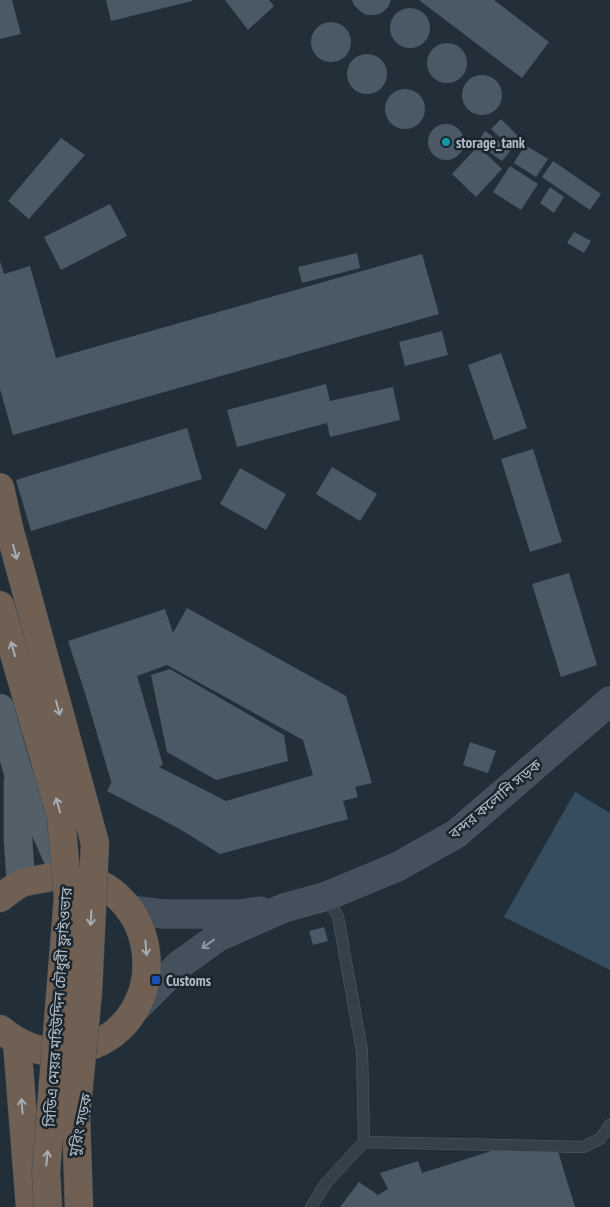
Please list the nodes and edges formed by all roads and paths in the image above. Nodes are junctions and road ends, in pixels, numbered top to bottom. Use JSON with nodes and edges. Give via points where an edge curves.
{"nodes":[{"id":1,"x":0,"y":487,"type":"edge"},
{"id":2,"x":0,"y":605,"type":"edge"},
{"id":3,"x":610,"y":701,"type":"edge"},
{"id":4,"x":0,"y":708,"type":"edge"},
{"id":5,"x":17,"y":769,"type":"junction"},
{"id":6,"x":66,"y":875,"type":"junction"},
{"id":7,"x":11,"y":890,"type":"edge"},
{"id":8,"x":327,"y":896,"type":"junction"},
{"id":9,"x":284,"y":908,"type":"junction"},
{"id":10,"x":130,"y":910,"type":"junction"},
{"id":11,"x":137,"y":1007,"type":"junction"},
{"id":12,"x":8,"y":1036,"type":"edge"},
{"id":13,"x":98,"y":1044,"type":"junction"},
{"id":14,"x":610,"y":1125,"type":"edge"},
{"id":15,"x":364,"y":1142,"type":"junction"},
{"id":16,"x":30,"y":1207,"type":"edge"},
{"id":17,"x":48,"y":1207,"type":"edge"},
{"id":18,"x":72,"y":1207,"type":"edge"},
{"id":19,"x":79,"y":1207,"type":"edge"},
{"id":20,"x":311,"y":1207,"type":"edge"}],
"edges":[{"from":1,"to":19,"type":"highway","one_way":true,"bridge":true,"via":[[95,842],[88,992],[76,1116]]},
{"from":17,"to":2,"type":"highway","name":"সিডিএ মেয়র মহিউদ্দিন চৌধুরী ফ্লাইওভার","one_way":true,"bridge":true,"via":[[46,1171],[68,897],[61,816]]},
{"from":3,"to":8,"type":"street","name":"বন্দর কলোনি সড়ক","via":[[456,834],[397,867]]},
{"from":4,"to":5,"type":"main road"},
{"from":5,"to":6,"type":"main road"},
{"from":5,"to":7,"type":"main road","via":[[18,839]]},
{"from":6,"to":7,"type":"highway"},
{"from":6,"to":10,"type":"highway","via":[[90,880],[113,892]]},
{"from":8,"to":9,"type":"street","name":"বন্দর কলোনি সড়ক"},
{"from":8,"to":15,"type":"lane","via":[[338,916],[362,1051]]},
{"from":9,"to":10,"type":"street","name":"বন্দর কলোনি সড়ক","via":[[240,914],[162,914]]},
{"from":9,"to":11,"type":"street","name":"বন্দর কলোনি সড়ক","one_way":true,"via":[[218,937],[179,965]]},
{"from":10,"to":11,"type":"highway","one_way":true,"via":[[145,940],[148,974]]},
{"from":11,"to":13,"type":"highway","via":[[120,1028]]},
{"from":12,"to":13,"type":"highway","via":[[44,1051],[72,1052]]},
{"from":16,"to":12,"type":"highway","one_way":true},
{"from":13,"to":18,"type":"highway","name":"মুরিং সড়ক","via":[[72,1162]]},
{"from":14,"to":15,"type":"lane","via":[[600,1139],[583,1147]]},
{"from":15,"to":20,"type":"lane","via":[[326,1184]]}]}
